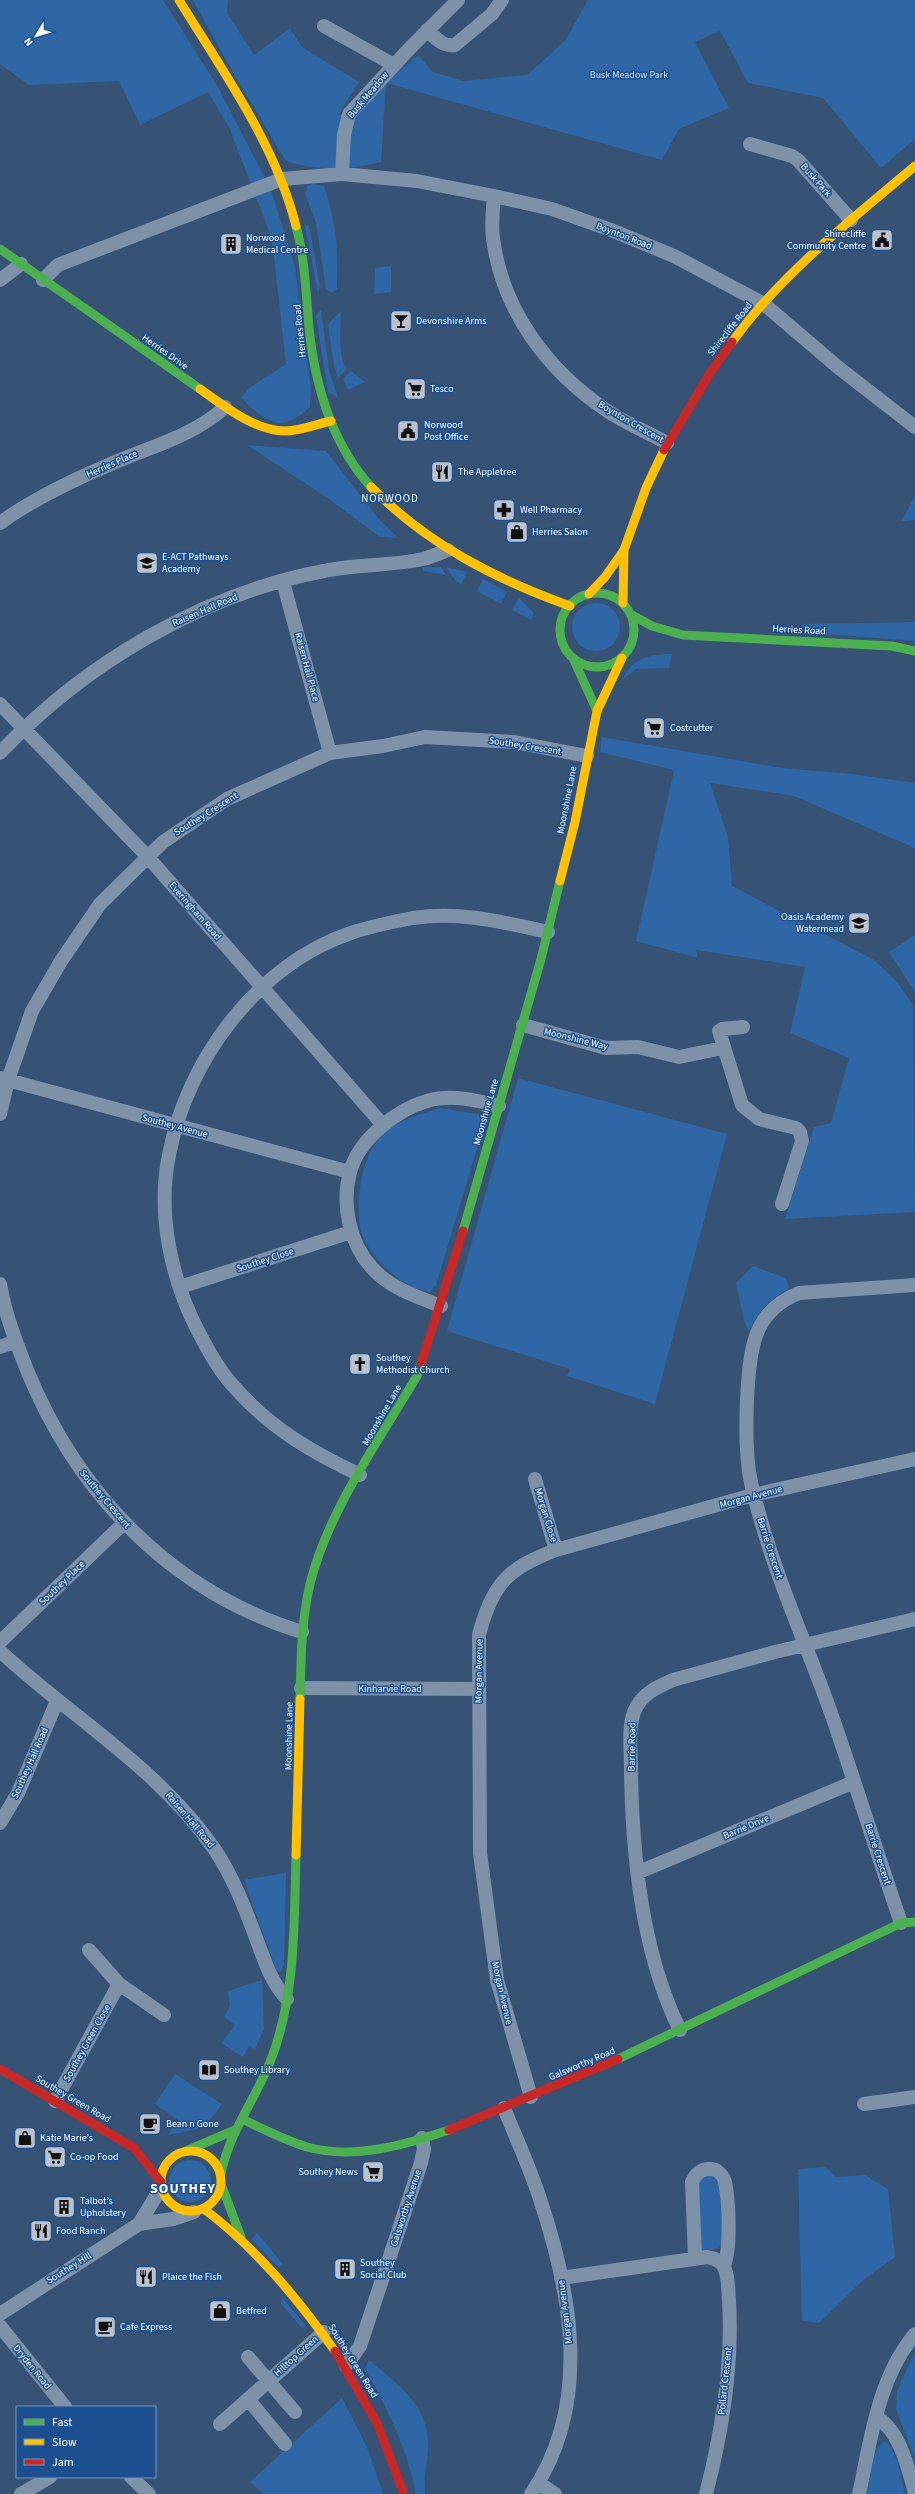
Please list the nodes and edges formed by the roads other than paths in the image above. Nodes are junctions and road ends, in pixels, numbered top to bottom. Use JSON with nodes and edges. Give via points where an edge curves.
{"nodes":[{"id":1,"x":179,"y":0,"type":"edge"},
{"id":2,"x":458,"y":0,"type":"edge"},
{"id":3,"x":502,"y":0,"type":"edge"},
{"id":4,"x":324,"y":26,"type":"dead end"},
{"id":5,"x":428,"y":30,"type":"junction"},
{"id":6,"x":394,"y":65,"type":"junction"},
{"id":7,"x":750,"y":144,"type":"dead end"},
{"id":8,"x":915,"y":166,"type":"edge"},
{"id":9,"x":342,"y":174,"type":"junction"},
{"id":10,"x":282,"y":179,"type":"junction"},
{"id":11,"x":494,"y":196,"type":"junction"},
{"id":12,"x":851,"y":220,"type":"junction"},
{"id":13,"x":0,"y":250,"type":"edge"},
{"id":14,"x":21,"y":264,"type":"junction"},
{"id":15,"x":0,"y":280,"type":"edge"},
{"id":16,"x":43,"y":280,"type":"junction"},
{"id":17,"x":764,"y":304,"type":"junction"},
{"id":18,"x":225,"y":407,"type":"junction"},
{"id":19,"x":331,"y":421,"type":"junction"},
{"id":20,"x":915,"y":427,"type":"edge"},
{"id":21,"x":667,"y":443,"type":"junction"},
{"id":22,"x":0,"y":523,"type":"edge"},
{"id":23,"x":448,"y":550,"type":"junction"},
{"id":24,"x":624,"y":550,"type":"junction"},
{"id":25,"x":283,"y":582,"type":"junction"},
{"id":26,"x":529,"y":592,"type":"junction"},
{"id":27,"x":589,"y":594,"type":"junction"},
{"id":28,"x":623,"y":603,"type":"junction"},
{"id":29,"x":538,"y":604,"type":"dead end"},
{"id":30,"x":570,"y":606,"type":"junction"},
{"id":31,"x":632,"y":615,"type":"junction"},
{"id":32,"x":551,"y":622,"type":"dead end"},
{"id":33,"x":560,"y":634,"type":"junction"},
{"id":34,"x":682,"y":635,"type":"junction"},
{"id":35,"x":659,"y":640,"type":"dead end"},
{"id":36,"x":640,"y":647,"type":"dead end"},
{"id":37,"x":915,"y":651,"type":"edge"},
{"id":38,"x":625,"y":655,"type":"junction"},
{"id":39,"x":573,"y":658,"type":"junction"},
{"id":40,"x":0,"y":704,"type":"edge"},
{"id":41,"x":597,"y":711,"type":"junction"},
{"id":42,"x":22,"y":729,"type":"junction"},
{"id":43,"x":0,"y":753,"type":"edge"},
{"id":44,"x":330,"y":753,"type":"junction"},
{"id":45,"x":587,"y":756,"type":"junction"},
{"id":46,"x":147,"y":856,"type":"junction"},
{"id":47,"x":548,"y":932,"type":"junction"},
{"id":48,"x":262,"y":988,"type":"junction"},
{"id":49,"x":523,"y":1025,"type":"junction"},
{"id":50,"x":743,"y":1027,"type":"dead end"},
{"id":51,"x":723,"y":1048,"type":"junction"},
{"id":52,"x":4,"y":1079,"type":"edge"},
{"id":53,"x":499,"y":1106,"type":"junction"},
{"id":54,"x":0,"y":1114,"type":"edge"},
{"id":55,"x":383,"y":1125,"type":"junction"},
{"id":56,"x":176,"y":1126,"type":"junction"},
{"id":57,"x":350,"y":1172,"type":"junction"},
{"id":58,"x":782,"y":1204,"type":"dead end"},
{"id":59,"x":351,"y":1232,"type":"junction"},
{"id":60,"x":0,"y":1284,"type":"edge"},
{"id":61,"x":915,"y":1285,"type":"edge"},
{"id":62,"x":180,"y":1288,"type":"junction"},
{"id":63,"x":440,"y":1306,"type":"junction"},
{"id":64,"x":16,"y":1341,"type":"junction"},
{"id":65,"x":0,"y":1346,"type":"edge"},
{"id":66,"x":915,"y":1458,"type":"edge"},
{"id":67,"x":360,"y":1475,"type":"junction"},
{"id":68,"x":535,"y":1479,"type":"dead end"},
{"id":69,"x":753,"y":1495,"type":"junction"},
{"id":70,"x":123,"y":1524,"type":"junction"},
{"id":71,"x":556,"y":1550,"type":"junction"},
{"id":72,"x":915,"y":1619,"type":"edge"},
{"id":73,"x":302,"y":1632,"type":"junction"},
{"id":74,"x":0,"y":1642,"type":"edge"},
{"id":75,"x":805,"y":1644,"type":"junction"},
{"id":76,"x":0,"y":1651,"type":"edge"},
{"id":77,"x":301,"y":1688,"type":"junction"},
{"id":78,"x":479,"y":1689,"type":"junction"},
{"id":79,"x":57,"y":1701,"type":"junction"},
{"id":80,"x":854,"y":1782,"type":"junction"},
{"id":81,"x":0,"y":1824,"type":"edge"},
{"id":82,"x":639,"y":1872,"type":"junction"},
{"id":83,"x":908,"y":1922,"type":"edge"},
{"id":84,"x":89,"y":1950,"type":"dead end"},
{"id":85,"x":119,"y":1984,"type":"junction"},
{"id":86,"x":287,"y":1999,"type":"junction"},
{"id":87,"x":164,"y":2015,"type":"dead end"},
{"id":88,"x":680,"y":2030,"type":"junction"},
{"id":89,"x":0,"y":2069,"type":"edge"},
{"id":90,"x":530,"y":2097,"type":"junction"},
{"id":91,"x":915,"y":2097,"type":"edge"},
{"id":92,"x":54,"y":2101,"type":"junction"},
{"id":93,"x":864,"y":2104,"type":"dead end"},
{"id":94,"x":504,"y":2108,"type":"junction"},
{"id":95,"x":242,"y":2119,"type":"junction"},
{"id":96,"x":235,"y":2130,"type":"junction"},
{"id":97,"x":422,"y":2138,"type":"junction"},
{"id":98,"x":134,"y":2148,"type":"junction"},
{"id":99,"x":147,"y":2150,"type":"dead end"},
{"id":100,"x":185,"y":2151,"type":"junction"},
{"id":101,"x":161,"y":2152,"type":"dead end"},
{"id":102,"x":175,"y":2155,"type":"junction"},
{"id":103,"x":220,"y":2174,"type":"junction"},
{"id":104,"x":221,"y":2184,"type":"junction"},
{"id":105,"x":161,"y":2185,"type":"junction"},
{"id":106,"x":199,"y":2210,"type":"junction"},
{"id":107,"x":139,"y":2224,"type":"junction"},
{"id":108,"x":241,"y":2239,"type":"junction"},
{"id":109,"x":695,"y":2258,"type":"junction"},
{"id":110,"x":724,"y":2266,"type":"junction"},
{"id":111,"x":561,"y":2278,"type":"junction"},
{"id":112,"x":0,"y":2314,"type":"edge"},
{"id":113,"x":0,"y":2326,"type":"edge"},
{"id":114,"x":324,"y":2332,"type":"junction"},
{"id":115,"x":915,"y":2334,"type":"edge"},
{"id":116,"x":248,"y":2357,"type":"dead end"},
{"id":117,"x":346,"y":2366,"type":"junction"},
{"id":118,"x":268,"y":2381,"type":"junction"},
{"id":119,"x":248,"y":2399,"type":"junction"},
{"id":120,"x":64,"y":2406,"type":"edge"},
{"id":121,"x":295,"y":2412,"type":"dead end"},
{"id":122,"x":876,"y":2417,"type":"junction"},
{"id":123,"x":220,"y":2424,"type":"dead end"},
{"id":124,"x":285,"y":2444,"type":"dead end"},
{"id":125,"x":48,"y":2478,"type":"edge"},
{"id":126,"x":132,"y":2478,"type":"edge"},
{"id":127,"x":535,"y":2488,"type":"edge"},
{"id":128,"x":915,"y":2493,"type":"edge"},
{"id":129,"x":21,"y":2494,"type":"edge"},
{"id":130,"x":149,"y":2494,"type":"edge"},
{"id":131,"x":404,"y":2494,"type":"edge"},
{"id":132,"x":555,"y":2494,"type":"edge"},
{"id":133,"x":706,"y":2494,"type":"edge"},
{"id":134,"x":859,"y":2494,"type":"edge"}],
"edges":[{"from":1,"to":10,"type":"street","name":"Herries Road","via":[[257,129]]},
{"from":2,"to":5,"type":"street","name":"Busk Meadow"},
{"from":3,"to":5,"type":"street","via":[[492,14],[455,45],[441,43]]},
{"from":4,"to":6,"type":"street","name":"Busk Meadow"},
{"from":5,"to":6,"type":"street","name":"Busk Meadow"},
{"from":6,"to":9,"type":"street","name":"Busk Meadow","via":[[349,114],[344,135]]},
{"from":7,"to":12,"type":"street","name":"Busk Park","via":[[798,160]]},
{"from":8,"to":12,"type":"street","name":"Shirecliffe Road"},
{"from":9,"to":10,"type":"street","name":"Boynton Road"},
{"from":9,"to":11,"type":"street","name":"Boynton Road","via":[[417,181]]},
{"from":10,"to":16,"type":"street","name":"Boynton Road","via":[[58,264]]},
{"from":10,"to":19,"type":"street","name":"Herries Road","via":[[302,247],[315,367]]},
{"from":11,"to":17,"type":"street","name":"Boynton Road","via":[[552,209],[610,230],[674,256]]},
{"from":11,"to":21,"type":"street","name":"Boynton Crescent","via":[[493,238],[502,277],[513,309],[532,340],[581,392],[607,411]]},
{"from":12,"to":17,"type":"street","name":"Shirecliffe Road"},
{"from":13,"to":14,"type":"street","name":"Herries Drive"},
{"from":14,"to":15,"type":"street"},
{"from":14,"to":16,"type":"street","name":"Herries Drive"},
{"from":16,"to":18,"type":"street","name":"Herries Drive"},
{"from":17,"to":20,"type":"street","name":"Boynton Road"},
{"from":17,"to":21,"type":"street","name":"Shirecliffe Road","via":[[710,373]]},
{"from":18,"to":19,"type":"street","name":"Herries Drive","via":[[269,430],[287,431]]},
{"from":18,"to":22,"type":"street","name":"Herries Place","via":[[213,418],[194,429],[54,491]]},
{"from":19,"to":23,"type":"street","name":"Herries Road","via":[[342,444],[370,486],[414,526]]},
{"from":21,"to":24,"type":"street","name":"Shirecliffe Road","via":[[646,488]]},
{"from":23,"to":25,"type":"street","name":"Raisen Hall Road","via":[[424,559],[324,570]]},
{"from":23,"to":26,"type":"street","name":"Herries Road"},
{"from":24,"to":27,"type":"street","name":"Shirecliffe Road"},
{"from":24,"to":28,"type":"street","name":"Shirecliffe Road"},
{"from":25,"to":42,"type":"street","name":"Raisen Hall Road","via":[[232,598],[134,645],[81,681]]},
{"from":25,"to":44,"type":"street","name":"Raisen Hall Place"},
{"from":26,"to":29,"type":"street"},
{"from":26,"to":30,"type":"street","name":"Herries Road"},
{"from":27,"to":28,"type":"street","via":[[613,596]]},
{"from":27,"to":30,"type":"street"},
{"from":28,"to":31,"type":"street"},
{"from":30,"to":33,"type":"street","via":[[564,614]]},
{"from":31,"to":34,"type":"street","via":[[652,626]]},
{"from":31,"to":38,"type":"street","via":[[635,631]]},
{"from":32,"to":33,"type":"street"},
{"from":33,"to":39,"type":"street","via":[[562,643]]},
{"from":34,"to":35,"type":"street"},
{"from":34,"to":37,"type":"street","name":"Herries Road","via":[[892,646]]},
{"from":36,"to":38,"type":"street"},
{"from":38,"to":39,"type":"street","via":[[613,664],[592,667]]},
{"from":38,"to":41,"type":"street","name":"Moonshine Lane"},
{"from":39,"to":41,"type":"street"},
{"from":40,"to":42,"type":"street","name":"Everingham Road"},
{"from":41,"to":45,"type":"street","name":"Moonshine Lane","via":[[592,744]]},
{"from":42,"to":43,"type":"street","name":"Raisen Hall Road"},
{"from":42,"to":46,"type":"street","name":"Everingham Road"},
{"from":44,"to":45,"type":"street","name":"Southey Crescent","via":[[383,746],[425,736],[514,742]]},
{"from":44,"to":46,"type":"street","name":"Southey Crescent","via":[[226,799]]},
{"from":45,"to":47,"type":"street","name":"Moonshine Lane","via":[[575,822]]},
{"from":46,"to":48,"type":"street","name":"Everingham Road"},
{"from":46,"to":52,"type":"street","name":"Southey Crescent","via":[[100,904],[61,961],[32,1012]]},
{"from":47,"to":48,"type":"street","via":[[484,918],[415,918],[350,933],[287,968]]},
{"from":47,"to":49,"type":"street","name":"Moonshine Lane"},
{"from":48,"to":55,"type":"street","name":"Everingham Road"},
{"from":48,"to":56,"type":"street","via":[[234,1016],[214,1044],[196,1076]]},
{"from":49,"to":51,"type":"street","name":"Moonshine Way","via":[[606,1048],[638,1047],[679,1057]]},
{"from":49,"to":53,"type":"street","name":"Moonshine Lane"},
{"from":50,"to":51,"type":"street","via":[[722,1028],[719,1031]]},
{"from":51,"to":58,"type":"street","via":[[742,1105],[749,1113],[759,1119],[796,1128],[800,1132],[802,1141]]},
{"from":52,"to":54,"type":"street","name":"Southey Crescent"},
{"from":52,"to":56,"type":"street","name":"Southey Avenue"},
{"from":53,"to":55,"type":"street","via":[[474,1100],[448,1098],[428,1101],[405,1110]]},
{"from":53,"to":63,"type":"street","name":"Moonshine Lane"},
{"from":55,"to":57,"type":"street","via":[[367,1142]]},
{"from":56,"to":57,"type":"street","name":"Southey Avenue"},
{"from":56,"to":62,"type":"street","via":[[168,1156],[166,1192],[171,1261]]},
{"from":57,"to":59,"type":"street","via":[[348,1214]]},
{"from":59,"to":62,"type":"street","name":"Southey Close"},
{"from":59,"to":63,"type":"street","via":[[359,1252],[373,1269],[390,1283]]},
{"from":60,"to":64,"type":"street","name":"Southey Crescent"},
{"from":61,"to":69,"type":"street","name":"Barrie Crescent","via":[[799,1293],[785,1298],[764,1317],[751,1351],[746,1411],[747,1448]]},
{"from":62,"to":67,"type":"street","via":[[190,1315],[211,1355],[236,1390],[269,1423],[310,1451]]},
{"from":63,"to":67,"type":"street","name":"Moonshine Lane","via":[[416,1376]]},
{"from":64,"to":65,"type":"street"},
{"from":64,"to":70,"type":"street","name":"Southey Crescent","via":[[35,1389],[77,1466]]},
{"from":66,"to":69,"type":"street","name":"Morgan Avenue"},
{"from":67,"to":73,"type":"street","name":"Moonshine Lane","via":[[329,1532],[315,1568],[307,1597]]},
{"from":68,"to":71,"type":"street","name":"Morgan Close"},
{"from":69,"to":71,"type":"street","name":"Morgan Avenue"},
{"from":69,"to":75,"type":"street","name":"Barrie Crescent"},
{"from":70,"to":73,"type":"street","name":"Southey Crescent","via":[[201,1586],[254,1615]]},
{"from":70,"to":74,"type":"street","name":"Southey Place"},
{"from":71,"to":78,"type":"street","name":"Morgan Avenue","via":[[528,1560],[510,1574],[494,1593],[485,1612],[479,1635]]},
{"from":72,"to":75,"type":"street","name":"Barrie Road"},
{"from":73,"to":77,"type":"street","name":"Moonshine Lane"},
{"from":75,"to":80,"type":"street","name":"Barrie Crescent"},
{"from":75,"to":82,"type":"street","name":"Barrie Road","via":[[673,1680],[657,1686],[644,1696],[634,1711],[631,1727],[633,1819]]},
{"from":76,"to":79,"type":"street","name":"Raisen Hall Road"},
{"from":77,"to":78,"type":"street","name":"Kinharvie Road"},
{"from":77,"to":86,"type":"street","name":"Moonshine Lane","via":[[293,1960]]},
{"from":78,"to":90,"type":"street","name":"Morgan Avenue","via":[[480,1853],[487,1915],[497,1980]]},
{"from":79,"to":81,"type":"street","name":"Southey Hall Road","via":[[18,1793]]},
{"from":79,"to":86,"type":"street","name":"Raisen Hall Road","via":[[136,1762],[171,1795],[196,1824],[231,1877],[271,1978]]},
{"from":80,"to":82,"type":"street","name":"Barrie Drive"},
{"from":80,"to":83,"type":"street","name":"Barrie Crescent"},
{"from":82,"to":88,"type":"street","name":"Barrie Road","via":[[648,1930],[663,1989]]},
{"from":83,"to":88,"type":"street","name":"Galsworthy Road"},
{"from":84,"to":85,"type":"street"},
{"from":85,"to":87,"type":"street"},
{"from":85,"to":92,"type":"street","name":"Southey Green Close"},
{"from":86,"to":95,"type":"street","name":"Moonshine Lane","via":[[271,2061]]},
{"from":88,"to":90,"type":"street","name":"Galsworthy Road","via":[[599,2069]]},
{"from":89,"to":92,"type":"street","name":"Southey Green Road"},
{"from":90,"to":94,"type":"street","name":"Galsworthy Road"},
{"from":91,"to":93,"type":"street"},
{"from":92,"to":98,"type":"street","name":"Southey Green Road"},
{"from":94,"to":97,"type":"street","name":"Galsworthy Road"},
{"from":94,"to":111,"type":"street","name":"Morgan Avenue","via":[[540,2197]]},
{"from":95,"to":96,"type":"street","name":"Moonshine Lane"},
{"from":95,"to":97,"type":"street","name":"Galsworthy Road","via":[[301,2145],[331,2151],[378,2148]]},
{"from":96,"to":100,"type":"street"},
{"from":96,"to":103,"type":"street","name":"Moonshine Lane"},
{"from":97,"to":117,"type":"street","name":"Galsworthy Avenue","via":[[424,2149],[421,2163],[362,2339]]},
{"from":98,"to":99,"type":"street","name":"Southey Green Road"},
{"from":98,"to":105,"type":"street","name":"Southey Green Road"},
{"from":100,"to":102,"type":"street"},
{"from":100,"to":103,"type":"street","via":[[207,2156],[217,2165]]},
{"from":101,"to":102,"type":"street"},
{"from":102,"to":105,"type":"street","via":[[163,2169]]},
{"from":103,"to":104,"type":"street"},
{"from":104,"to":106,"type":"street","via":[[216,2198]]},
{"from":104,"to":108,"type":"street","name":"Southey Green Road"},
{"from":105,"to":106,"type":"street","via":[[167,2200],[177,2209]]},
{"from":105,"to":107,"type":"street","name":"Southey Hill"},
{"from":106,"to":107,"type":"street","name":"Southey Hill","via":[[173,2219]]},
{"from":106,"to":108,"type":"street","name":"Southey Green Road"},
{"from":107,"to":112,"type":"street","name":"Southey Hill"},
{"from":108,"to":114,"type":"street","name":"Southey Green Road"},
{"from":109,"to":110,"type":"street","via":[[716,2259]]},
{"from":109,"to":110,"type":"street","name":"Pollard Crescent","via":[[692,2182],[701,2170],[708,2168],[716,2170],[725,2182],[728,2255]]},
{"from":109,"to":111,"type":"street"},
{"from":110,"to":133,"type":"street","name":"Pollard Crescent","via":[[728,2281],[730,2315],[729,2363],[717,2451]]},
{"from":111,"to":127,"type":"street","name":"Morgan Avenue","via":[[569,2328],[571,2377],[566,2415],[555,2453]]},
{"from":113,"to":120,"type":"street","name":"Dryden Road"},
{"from":114,"to":117,"type":"street","name":"Southey Green Road"},
{"from":114,"to":118,"type":"street","name":"Hilltop Green"},
{"from":115,"to":122,"type":"street","via":[[905,2346],[889,2376]]},
{"from":116,"to":118,"type":"street","name":"Hilltop Green"},
{"from":117,"to":131,"type":"street","name":"Southey Green Road","via":[[368,2405]]},
{"from":118,"to":119,"type":"street","name":"Hilltop Green"},
{"from":118,"to":121,"type":"street","name":"Hilltop Green"},
{"from":119,"to":123,"type":"street","name":"Hilltop Green"},
{"from":119,"to":124,"type":"street"},
{"from":122,"to":128,"type":"street","via":[[884,2422],[898,2442]]},
{"from":122,"to":134,"type":"street"},
{"from":125,"to":129,"type":"street"},
{"from":126,"to":130,"type":"street"},
{"from":127,"to":132,"type":"street"}]}
